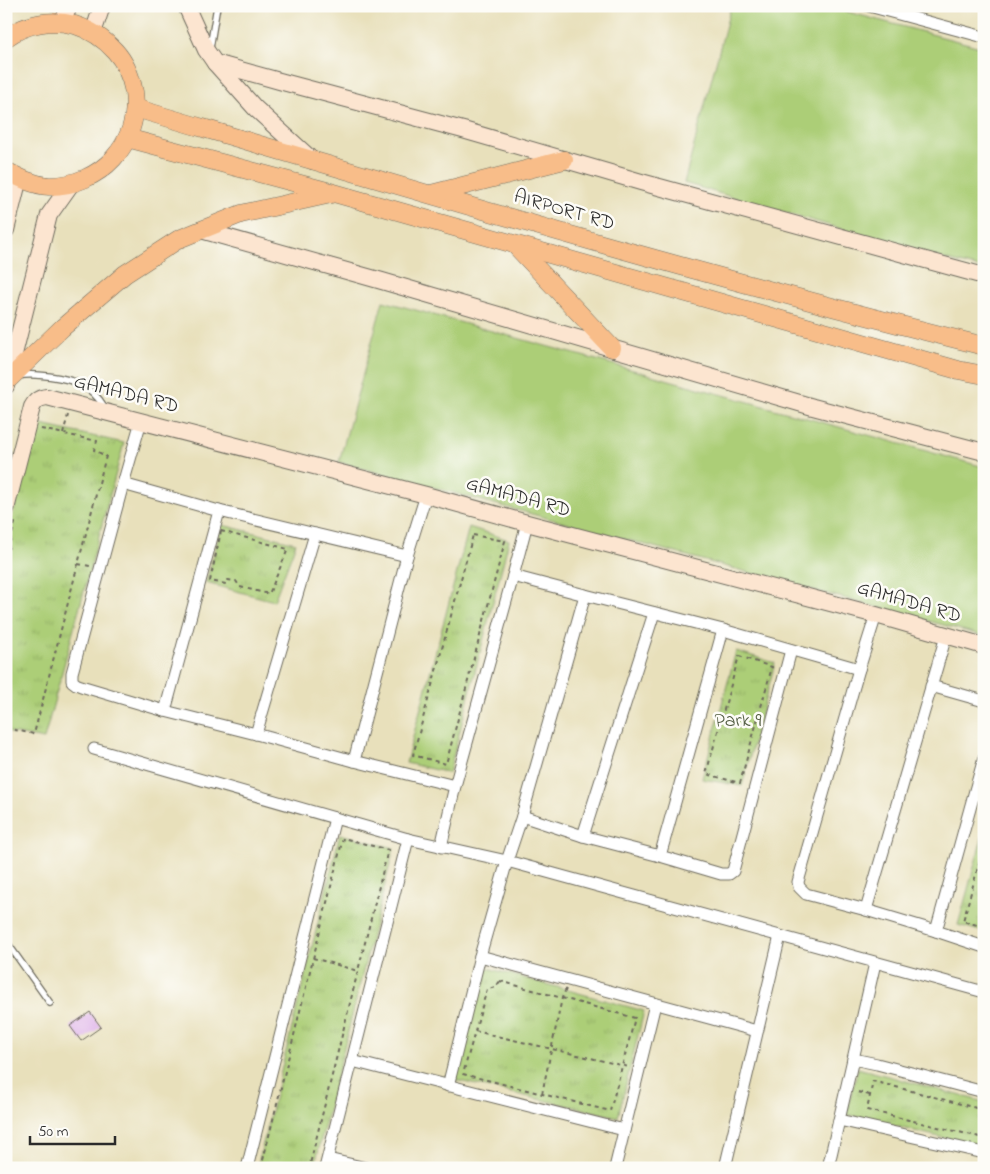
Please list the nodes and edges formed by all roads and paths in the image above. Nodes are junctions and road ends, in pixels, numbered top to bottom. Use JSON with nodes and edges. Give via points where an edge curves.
{"nodes":[{"id":1,"x":102,"y":6,"type":"edge"},
{"id":2,"x":186,"y":6,"type":"edge"},
{"id":3,"x":217,"y":6,"type":"edge"},
{"id":4,"x":875,"y":7,"type":"edge"},
{"id":5,"x":66,"y":14,"type":"edge"},
{"id":6,"x":93,"y":33,"type":"junction"},
{"id":7,"x":984,"y":37,"type":"edge"},
{"id":8,"x":6,"y":38,"type":"edge"},
{"id":9,"x":212,"y":58,"type":"junction"},
{"id":10,"x":135,"y":108,"type":"junction"},
{"id":11,"x":127,"y":138,"type":"junction"},
{"id":12,"x":564,"y":160,"type":"junction"},
{"id":13,"x":313,"y":161,"type":"junction"},
{"id":14,"x":13,"y":174,"type":"edge"},
{"id":15,"x":71,"y":184,"type":"junction"},
{"id":16,"x":334,"y":193,"type":"junction"},
{"id":17,"x":430,"y":194,"type":"junction"},
{"id":18,"x":6,"y":230,"type":"edge"},
{"id":19,"x":201,"y":230,"type":"junction"},
{"id":20,"x":514,"y":244,"type":"junction"},
{"id":21,"x":984,"y":276,"type":"edge"},
{"id":22,"x":984,"y":346,"type":"edge"},
{"id":23,"x":612,"y":348,"type":"junction"},
{"id":24,"x":984,"y":375,"type":"edge"},
{"id":25,"x":7,"y":383,"type":"edge"},
{"id":26,"x":71,"y":403,"type":"junction"},
{"id":27,"x":108,"y":412,"type":"junction"},
{"id":28,"x":141,"y":421,"type":"junction"},
{"id":29,"x":40,"y":428,"type":"dead end"},
{"id":30,"x":63,"y":434,"type":"junction"},
{"id":31,"x":984,"y":452,"type":"edge"},
{"id":32,"x":123,"y":484,"type":"junction"},
{"id":33,"x":426,"y":495,"type":"junction"},
{"id":34,"x":12,"y":510,"type":"edge"},
{"id":35,"x":219,"y":511,"type":"junction"},
{"id":36,"x":527,"y":523,"type":"junction"},
{"id":37,"x":222,"y":531,"type":"joint"},
{"id":38,"x":315,"y":534,"type":"junction"},
{"id":39,"x":407,"y":556,"type":"junction"},
{"id":40,"x":6,"y":557,"type":"edge"},
{"id":41,"x":513,"y":576,"type":"junction"},
{"id":42,"x":585,"y":595,"type":"junction"},
{"id":43,"x":654,"y":613,"type":"junction"},
{"id":44,"x":876,"y":615,"type":"junction"},
{"id":45,"x":723,"y":630,"type":"junction"},
{"id":46,"x":946,"y":636,"type":"junction"},
{"id":47,"x":984,"y":646,"type":"edge"},
{"id":48,"x":791,"y":650,"type":"junction"},
{"id":49,"x":772,"y":666,"type":"joint"},
{"id":50,"x":859,"y":668,"type":"junction"},
{"id":51,"x":931,"y":686,"type":"junction"},
{"id":52,"x":984,"y":700,"type":"edge"},
{"id":53,"x":165,"y":711,"type":"junction"},
{"id":54,"x":6,"y":728,"type":"edge"},
{"id":55,"x":256,"y":734,"type":"junction"},
{"id":56,"x":94,"y":749,"type":"dead end"},
{"id":57,"x":984,"y":758,"type":"edge"},
{"id":58,"x":354,"y":761,"type":"junction"},
{"id":59,"x":446,"y":764,"type":"joint"},
{"id":60,"x":455,"y":786,"type":"junction"},
{"id":61,"x":522,"y":816,"type":"junction"},
{"id":62,"x":335,"y":818,"type":"junction"},
{"id":63,"x":583,"y":836,"type":"junction"},
{"id":64,"x":408,"y":839,"type":"junction"},
{"id":65,"x":441,"y":846,"type":"junction"},
{"id":66,"x":984,"y":846,"type":"edge"},
{"id":67,"x":660,"y":856,"type":"junction"},
{"id":68,"x":507,"y":861,"type":"junction"},
{"id":69,"x":866,"y":910,"type":"junction"},
{"id":70,"x":984,"y":927,"type":"edge"},
{"id":71,"x":936,"y":931,"type":"junction"},
{"id":72,"x":780,"y":936,"type":"junction"},
{"id":73,"x":6,"y":941,"type":"edge"},
{"id":74,"x":984,"y":947,"type":"edge"},
{"id":75,"x":480,"y":956,"type":"junction"},
{"id":76,"x":313,"y":958,"type":"junction"},
{"id":77,"x":875,"y":963,"type":"junction"},
{"id":78,"x":358,"y":971,"type":"junction"},
{"id":79,"x":984,"y":992,"type":"edge"},
{"id":80,"x":562,"y":998,"type":"junction"},
{"id":81,"x":50,"y":1002,"type":"dead end"},
{"id":82,"x":654,"y":1004,"type":"junction"},
{"id":83,"x":462,"y":1028,"type":"junction"},
{"id":84,"x":475,"y":1031,"type":"junction"},
{"id":85,"x":757,"y":1031,"type":"junction"},
{"id":86,"x":552,"y":1049,"type":"junction"},
{"id":87,"x":853,"y":1059,"type":"junction"},
{"id":88,"x":352,"y":1062,"type":"junction"},
{"id":89,"x":623,"y":1066,"type":"junction"},
{"id":90,"x":639,"y":1069,"type":"junction"},
{"id":91,"x":448,"y":1086,"type":"junction"},
{"id":92,"x":984,"y":1092,"type":"edge"},
{"id":93,"x":542,"y":1094,"type":"junction"},
{"id":94,"x":984,"y":1110,"type":"edge"},
{"id":95,"x":839,"y":1120,"type":"junction"},
{"id":96,"x":624,"y":1130,"type":"junction"},
{"id":97,"x":984,"y":1138,"type":"edge"},
{"id":98,"x":984,"y":1153,"type":"edge"},
{"id":99,"x":327,"y":1163,"type":"edge"},
{"id":100,"x":247,"y":1168,"type":"edge"},
{"id":101,"x":261,"y":1168,"type":"edge"},
{"id":102,"x":309,"y":1168,"type":"edge"},
{"id":103,"x":366,"y":1168,"type":"edge"},
{"id":104,"x":615,"y":1168,"type":"edge"},
{"id":105,"x":725,"y":1168,"type":"edge"},
{"id":106,"x":828,"y":1168,"type":"edge"}],
"edges":[{"from":1,"to":6,"type":"street"},
{"from":2,"to":9,"type":"street"},
{"from":3,"to":9,"type":"lane"},
{"from":4,"to":7,"type":"street"},
{"from":5,"to":6,"type":"main road"},
{"from":5,"to":8,"type":"main road","via":[[16,31]]},
{"from":6,"to":10,"type":"main road","via":[[106,41],[122,59],[132,80]]},
{"from":9,"to":12,"type":"street","via":[[283,82]]},
{"from":9,"to":13,"type":"street","via":[[256,108]]},
{"from":10,"to":11,"type":"main road"},
{"from":10,"to":13,"type":"main road","name":"AIRPORT RD"},
{"from":11,"to":15,"type":"main road","via":[[109,164]]},
{"from":11,"to":16,"type":"main road"},
{"from":12,"to":17,"type":"main road"},
{"from":12,"to":21,"type":"street"},
{"from":13,"to":17,"type":"main road","name":"AIRPORT RD"},
{"from":14,"to":15,"type":"main road","via":[[25,181],[48,186]]},
{"from":14,"to":18,"type":"street"},
{"from":15,"to":25,"type":"street","via":[[49,215]]},
{"from":16,"to":19,"type":"main road","via":[[241,214]]},
{"from":16,"to":20,"type":"main road"},
{"from":17,"to":22,"type":"main road","name":"AIRPORT RD","via":[[730,281]]},
{"from":19,"to":23,"type":"street"},
{"from":19,"to":25,"type":"main road","via":[[125,274],[62,328]]},
{"from":20,"to":23,"type":"main road"},
{"from":20,"to":24,"type":"main road"},
{"from":23,"to":31,"type":"street","via":[[813,407]]},
{"from":25,"to":27,"type":"lane","via":[[23,375],[46,375],[81,384],[98,397]]},
{"from":26,"to":27,"type":"street","name":"GAMADA RD"},
{"from":26,"to":30,"type":"path"},
{"from":26,"to":34,"type":"street","name":"GAMADA RD","via":[[46,397],[35,401]]},
{"from":27,"to":28,"type":"street","name":"GAMADA RD"},
{"from":28,"to":32,"type":"street"},
{"from":28,"to":33,"type":"street","name":"GAMADA RD"},
{"from":29,"to":30,"type":"path"},
{"from":30,"to":54,"type":"path","via":[[97,441],[94,450],[106,456],[34,734]]},
{"from":32,"to":35,"type":"street"},
{"from":32,"to":53,"type":"street","via":[[72,681]]},
{"from":33,"to":36,"type":"street","name":"GAMADA RD"},
{"from":33,"to":39,"type":"street"},
{"from":34,"to":40,"type":"path"},
{"from":35,"to":38,"type":"street"},
{"from":35,"to":53,"type":"street"},
{"from":36,"to":41,"type":"street"},
{"from":36,"to":44,"type":"street","name":"GAMADA RD"},
{"from":37,"to":37,"type":"path","via":[[210,581],[226,584],[228,580],[236,581],[240,587],[270,594],[288,549]]},
{"from":38,"to":39,"type":"street"},
{"from":38,"to":55,"type":"street"},
{"from":39,"to":58,"type":"street"},
{"from":41,"to":42,"type":"street"},
{"from":41,"to":60,"type":"street"},
{"from":42,"to":43,"type":"street"},
{"from":42,"to":61,"type":"street"},
{"from":43,"to":45,"type":"street"},
{"from":43,"to":63,"type":"street"},
{"from":44,"to":46,"type":"street","name":"GAMADA RD"},
{"from":44,"to":50,"type":"street"},
{"from":45,"to":48,"type":"street"},
{"from":45,"to":67,"type":"street"},
{"from":46,"to":47,"type":"street","name":"GAMADA RD"},
{"from":46,"to":51,"type":"street"},
{"from":48,"to":50,"type":"street"},
{"from":48,"to":67,"type":"street","via":[[733,871],[721,874]]},
{"from":49,"to":49,"type":"path","via":[[740,783],[706,774],[739,656]]},
{"from":50,"to":69,"type":"street","via":[[798,882],[806,894]]},
{"from":51,"to":52,"type":"street"},
{"from":51,"to":69,"type":"street"},
{"from":53,"to":55,"type":"street"},
{"from":55,"to":58,"type":"street"},
{"from":56,"to":62,"type":"street"},
{"from":57,"to":71,"type":"street"},
{"from":58,"to":60,"type":"street"},
{"from":59,"to":59,"type":"path","via":[[413,755],[473,535],[506,541]]},
{"from":60,"to":65,"type":"street"},
{"from":61,"to":63,"type":"street"},
{"from":61,"to":68,"type":"street"},
{"from":62,"to":64,"type":"street"},
{"from":62,"to":100,"type":"street"},
{"from":63,"to":67,"type":"street"},
{"from":64,"to":65,"type":"street"},
{"from":64,"to":88,"type":"street"},
{"from":65,"to":68,"type":"street"},
{"from":66,"to":70,"type":"path","via":[[963,921]]},
{"from":68,"to":72,"type":"street"},
{"from":68,"to":75,"type":"street"},
{"from":69,"to":71,"type":"street"},
{"from":71,"to":74,"type":"street"},
{"from":72,"to":77,"type":"street"},
{"from":72,"to":85,"type":"street"},
{"from":73,"to":81,"type":"lane"},
{"from":75,"to":82,"type":"street"},
{"from":75,"to":83,"type":"street"},
{"from":76,"to":78,"type":"path"},
{"from":76,"to":78,"type":"path","via":[[343,838],[388,850]]},
{"from":76,"to":101,"type":"path"},
{"from":77,"to":79,"type":"street"},
{"from":77,"to":87,"type":"street"},
{"from":78,"to":102,"type":"path"},
{"from":80,"to":84,"type":"path","via":[[500,982],[496,987],[487,988]]},
{"from":80,"to":86,"type":"path"},
{"from":80,"to":89,"type":"path","via":[[636,1018]]},
{"from":82,"to":85,"type":"street"},
{"from":82,"to":90,"type":"street"},
{"from":83,"to":84,"type":"path"},
{"from":83,"to":91,"type":"street"},
{"from":84,"to":86,"type":"path"},
{"from":84,"to":93,"type":"path","via":[[463,1074]]},
{"from":85,"to":105,"type":"street"},
{"from":86,"to":89,"type":"path"},
{"from":86,"to":93,"type":"path"},
{"from":87,"to":92,"type":"street"},
{"from":87,"to":95,"type":"street"},
{"from":88,"to":91,"type":"street"},
{"from":88,"to":99,"type":"street"},
{"from":89,"to":90,"type":"path"},
{"from":89,"to":93,"type":"path","via":[[610,1111]]},
{"from":90,"to":96,"type":"street"},
{"from":91,"to":96,"type":"street"},
{"from":94,"to":97,"type":"path","via":[[873,1081],[867,1110]]},
{"from":95,"to":98,"type":"street"},
{"from":95,"to":106,"type":"street"},
{"from":96,"to":104,"type":"street"},
{"from":99,"to":103,"type":"street"}]}
